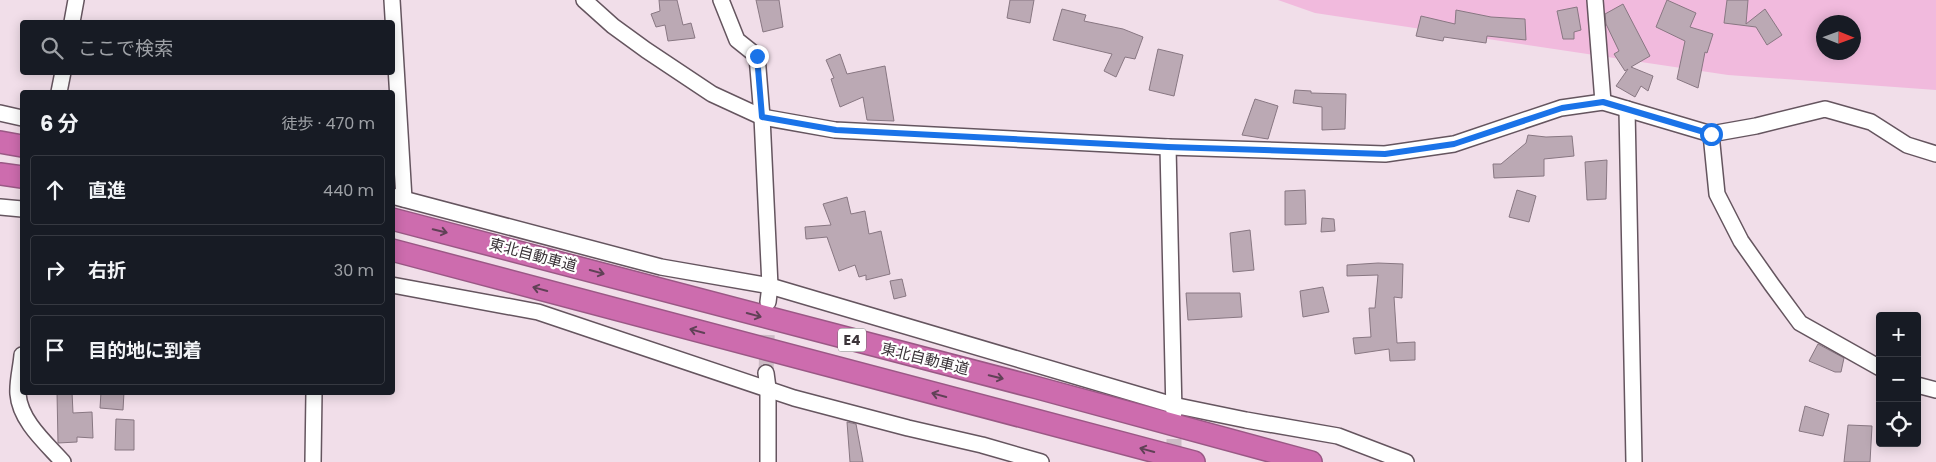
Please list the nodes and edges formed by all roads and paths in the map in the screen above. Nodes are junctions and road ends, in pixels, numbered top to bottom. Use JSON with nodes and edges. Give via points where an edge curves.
{"nodes":[{"id":1,"x":76,"y":0,"type":"edge"},
{"id":2,"x":392,"y":0,"type":"edge"},
{"id":3,"x":584,"y":0,"type":"edge"},
{"id":4,"x":721,"y":0,"type":"edge"},
{"id":5,"x":1595,"y":0,"type":"edge"},
{"id":6,"x":72,"y":20,"type":"edge"},
{"id":7,"x":393,"y":20,"type":"edge"},
{"id":8,"x":62,"y":75,"type":"edge"},
{"id":9,"x":394,"y":75,"type":"edge"},
{"id":10,"x":59,"y":90,"type":"edge"},
{"id":11,"x":395,"y":90,"type":"edge"},
{"id":12,"x":395,"y":98,"type":"edge"},
{"id":13,"x":1603,"y":102,"type":"junction"},
{"id":14,"x":1627,"y":109,"type":"junction"},
{"id":15,"x":0,"y":113,"type":"edge"},
{"id":16,"x":762,"y":117,"type":"junction"},
{"id":17,"x":20,"y":118,"type":"edge"},
{"id":18,"x":1711,"y":134,"type":"junction"},
{"id":19,"x":0,"y":142,"type":"edge"},
{"id":20,"x":20,"y":146,"type":"edge"},
{"id":21,"x":1168,"y":147,"type":"junction"},
{"id":22,"x":1936,"y":154,"type":"edge"},
{"id":23,"x":0,"y":174,"type":"edge"},
{"id":24,"x":20,"y":177,"type":"edge"},
{"id":25,"x":398,"y":197,"type":"edge"},
{"id":26,"x":0,"y":207,"type":"edge"},
{"id":27,"x":20,"y":209,"type":"edge"},
{"id":28,"x":395,"y":220,"type":"edge"},
{"id":29,"x":395,"y":251,"type":"edge"},
{"id":30,"x":395,"y":286,"type":"edge"},
{"id":31,"x":770,"y":286,"type":"junction"},
{"id":32,"x":768,"y":302,"type":"tunnel mouth"},
{"id":33,"x":1876,"y":366,"type":"edge"},
{"id":34,"x":766,"y":373,"type":"tunnel mouth"},
{"id":35,"x":20,"y":375,"type":"edge"},
{"id":36,"x":1921,"y":386,"type":"edge"},
{"id":37,"x":768,"y":388,"type":"junction"},
{"id":38,"x":1936,"y":390,"type":"edge"},
{"id":39,"x":314,"y":395,"type":"edge"},
{"id":40,"x":1173,"y":410,"type":"junction"},
{"id":41,"x":63,"y":462,"type":"edge"},
{"id":42,"x":313,"y":462,"type":"edge"},
{"id":43,"x":768,"y":462,"type":"edge"},
{"id":44,"x":1040,"y":462,"type":"edge"},
{"id":45,"x":1194,"y":462,"type":"edge"},
{"id":46,"x":1311,"y":462,"type":"edge"},
{"id":47,"x":1406,"y":462,"type":"edge"},
{"id":48,"x":1634,"y":462,"type":"edge"}],
"edges":[{"from":1,"to":6,"type":"street"},
{"from":2,"to":7,"type":"street"},
{"from":3,"to":16,"type":"street","via":[[613,26],[712,94]]},
{"from":4,"to":16,"type":"street","via":[[737,40],[757,56]]},
{"from":5,"to":13,"type":"street"},
{"from":8,"to":10,"type":"street"},
{"from":9,"to":11,"type":"street"},
{"from":12,"to":25,"type":"street"},
{"from":13,"to":14,"type":"street"},
{"from":13,"to":21,"type":"street","via":[[1562,108],[1454,144],[1385,154]]},
{"from":14,"to":18,"type":"street"},
{"from":14,"to":48,"type":"street"},
{"from":15,"to":17,"type":"street"},
{"from":16,"to":21,"type":"street","via":[[836,130]]},
{"from":16,"to":31,"type":"street"},
{"from":18,"to":22,"type":"street","via":[[1825,109],[1871,122],[1907,145]]},
{"from":18,"to":33,"type":"street","via":[[1717,194],[1741,241],[1772,285],[1800,323]]},
{"from":19,"to":20,"type":"highway"},
{"from":21,"to":40,"type":"street"},
{"from":23,"to":24,"type":"highway"},
{"from":25,"to":31,"type":"street","via":[[661,267]]},
{"from":26,"to":27,"type":"street"},
{"from":28,"to":46,"type":"highway","name":"東北自動車道","number":"E4","one_way":true},
{"from":45,"to":29,"type":"highway","name":"東北自動車道","number":"E4","one_way":true},
{"from":30,"to":37,"type":"street","via":[[538,312]]},
{"from":31,"to":32,"type":"street"},
{"from":31,"to":40,"type":"street"},
{"from":34,"to":37,"type":"street"},
{"from":35,"to":41,"type":"street","via":[[20,405],[30,425]]},
{"from":36,"to":38,"type":"street"},
{"from":37,"to":43,"type":"street"},
{"from":37,"to":44,"type":"street","via":[[794,398]]},
{"from":39,"to":42,"type":"street"},
{"from":40,"to":47,"type":"street","via":[[1338,436]]}]}
